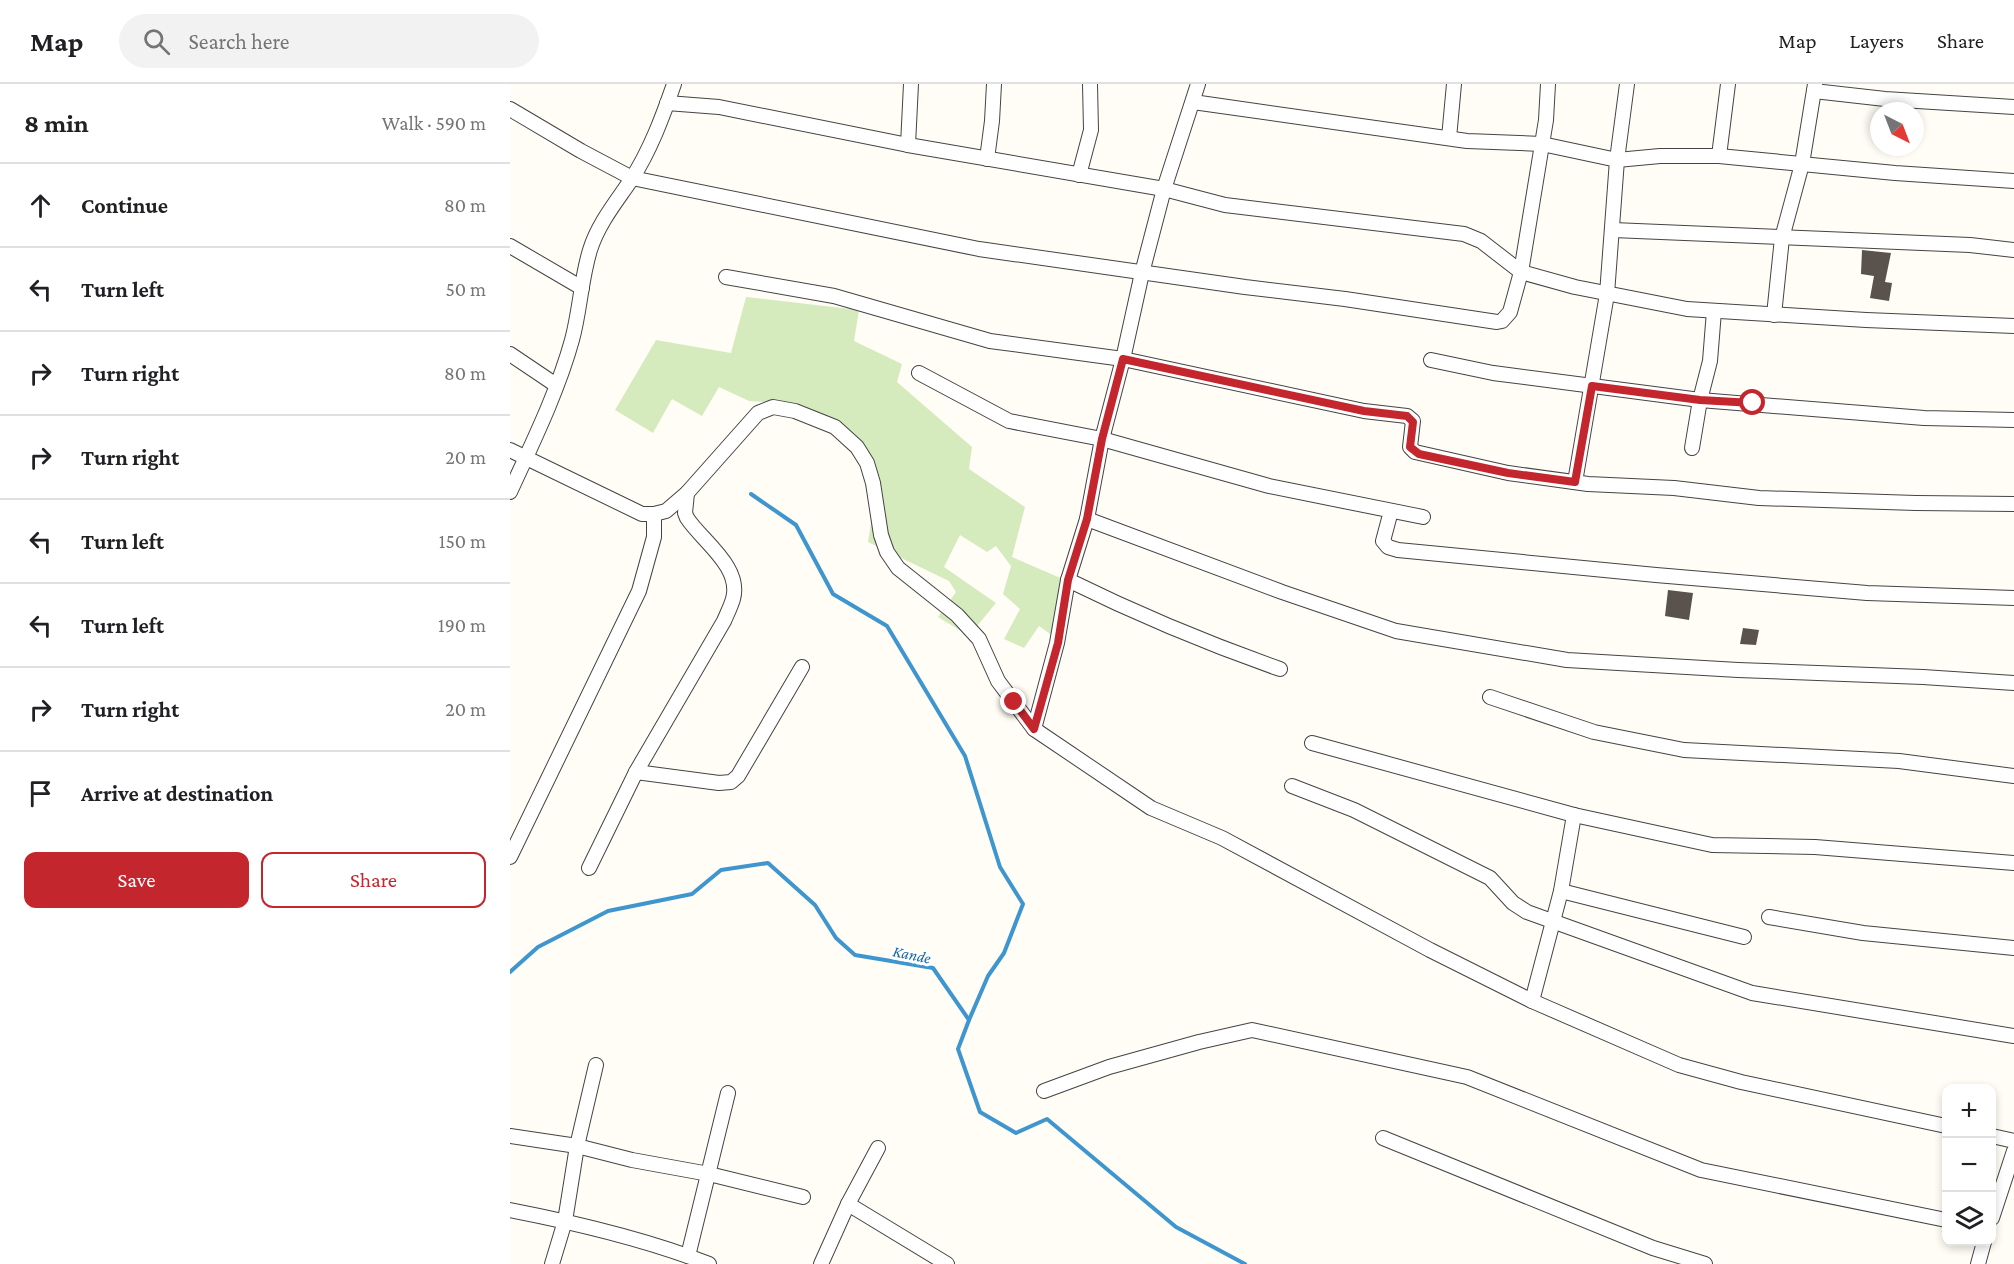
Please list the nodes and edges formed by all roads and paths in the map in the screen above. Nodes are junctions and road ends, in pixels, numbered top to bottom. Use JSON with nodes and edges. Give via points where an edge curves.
{"nodes":[{"id":1,"x":674,"y":84,"type":"edge"},
{"id":2,"x":911,"y":84,"type":"edge"},
{"id":3,"x":994,"y":84,"type":"edge"},
{"id":4,"x":1090,"y":84,"type":"edge"},
{"id":5,"x":1198,"y":84,"type":"edge"},
{"id":6,"x":1454,"y":84,"type":"edge"},
{"id":7,"x":1548,"y":84,"type":"edge"},
{"id":8,"x":1627,"y":84,"type":"edge"},
{"id":9,"x":1728,"y":84,"type":"edge"},
{"id":10,"x":1814,"y":87,"type":"edge"},
{"id":11,"x":1193,"y":102,"type":"junction"},
{"id":12,"x":668,"y":103,"type":"junction"},
{"id":13,"x":2014,"y":107,"type":"edge"},
{"id":14,"x":510,"y":109,"type":"edge"},
{"id":15,"x":1449,"y":138,"type":"junction"},
{"id":16,"x":1542,"y":144,"type":"junction"},
{"id":17,"x":908,"y":145,"type":"junction"},
{"id":18,"x":1719,"y":156,"type":"junction"},
{"id":19,"x":987,"y":159,"type":"junction"},
{"id":20,"x":1617,"y":160,"type":"junction"},
{"id":21,"x":1802,"y":164,"type":"junction"},
{"id":22,"x":1079,"y":175,"type":"junction"},
{"id":23,"x":632,"y":178,"type":"junction"},
{"id":24,"x":2014,"y":181,"type":"edge"},
{"id":25,"x":1164,"y":189,"type":"junction"},
{"id":26,"x":1613,"y":230,"type":"junction"},
{"id":27,"x":1782,"y":238,"type":"junction"},
{"id":28,"x":510,"y":246,"type":"edge"},
{"id":29,"x":2014,"y":250,"type":"edge"},
{"id":30,"x":1521,"y":272,"type":"junction"},
{"id":31,"x":1142,"y":273,"type":"junction"},
{"id":32,"x":726,"y":277,"type":"dead end"},
{"id":33,"x":582,"y":288,"type":"junction"},
{"id":34,"x":1607,"y":294,"type":"junction"},
{"id":35,"x":1714,"y":311,"type":"junction"},
{"id":36,"x":1774,"y":315,"type":"junction"},
{"id":37,"x":2014,"y":326,"type":"edge"},
{"id":38,"x":510,"y":354,"type":"edge"},
{"id":39,"x":1123,"y":359,"type":"junction"},
{"id":40,"x":1431,"y":360,"type":"dead end"},
{"id":41,"x":919,"y":373,"type":"dead end"},
{"id":42,"x":556,"y":385,"type":"junction"},
{"id":43,"x":1592,"y":386,"type":"junction"},
{"id":44,"x":1700,"y":400,"type":"junction"},
{"id":45,"x":2014,"y":420,"type":"edge"},
{"id":46,"x":1102,"y":439,"type":"junction"},
{"id":47,"x":1692,"y":448,"type":"dead end"},
{"id":48,"x":510,"y":450,"type":"edge"},
{"id":49,"x":526,"y":457,"type":"junction"},
{"id":50,"x":1575,"y":482,"type":"junction"},
{"id":51,"x":510,"y":492,"type":"edge"},
{"id":52,"x":687,"y":493,"type":"junction"},
{"id":53,"x":2014,"y":504,"type":"edge"},
{"id":54,"x":1391,"y":510,"type":"junction"},
{"id":55,"x":654,"y":514,"type":"junction"},
{"id":56,"x":1423,"y":517,"type":"dead end"},
{"id":57,"x":1087,"y":519,"type":"junction"},
{"id":58,"x":1068,"y":580,"type":"junction"},
{"id":59,"x":2014,"y":598,"type":"edge"},
{"id":60,"x":802,"y":667,"type":"dead end"},
{"id":61,"x":1280,"y":669,"type":"dead end"},
{"id":62,"x":2014,"y":683,"type":"edge"},
{"id":63,"x":1490,"y":697,"type":"dead end"},
{"id":64,"x":1034,"y":729,"type":"junction"},
{"id":65,"x":1312,"y":743,"type":"dead end"},
{"id":66,"x":636,"y":772,"type":"junction"},
{"id":67,"x":2014,"y":776,"type":"edge"},
{"id":68,"x":1292,"y":786,"type":"dead end"},
{"id":69,"x":1574,"y":815,"type":"junction"},
{"id":70,"x":510,"y":856,"type":"edge"},
{"id":71,"x":2014,"y":863,"type":"edge"},
{"id":72,"x":589,"y":868,"type":"dead end"},
{"id":73,"x":1561,"y":891,"type":"junction"},
{"id":74,"x":1769,"y":917,"type":"dead end"},
{"id":75,"x":1553,"y":922,"type":"junction"},
{"id":76,"x":1744,"y":937,"type":"dead end"},
{"id":77,"x":2014,"y":948,"type":"edge"},
{"id":78,"x":1532,"y":1001,"type":"junction"},
{"id":79,"x":2014,"y":1036,"type":"edge"},
{"id":80,"x":596,"y":1065,"type":"dead end"},
{"id":81,"x":1044,"y":1091,"type":"dead end"},
{"id":82,"x":728,"y":1093,"type":"dead end"},
{"id":83,"x":1942,"y":1125,"type":"edge"},
{"id":84,"x":510,"y":1136,"type":"edge"},
{"id":85,"x":1996,"y":1137,"type":"edge"},
{"id":86,"x":1383,"y":1138,"type":"dead end"},
{"id":87,"x":2014,"y":1141,"type":"edge"},
{"id":88,"x":577,"y":1146,"type":"junction"},
{"id":89,"x":878,"y":1148,"type":"dead end"},
{"id":90,"x":2014,"y":1151,"type":"edge"},
{"id":91,"x":709,"y":1174,"type":"junction"},
{"id":92,"x":803,"y":1197,"type":"dead end"},
{"id":93,"x":848,"y":1203,"type":"junction"},
{"id":94,"x":1996,"y":1206,"type":"edge"},
{"id":95,"x":510,"y":1210,"type":"edge"},
{"id":96,"x":1942,"y":1219,"type":"edge"},
{"id":97,"x":565,"y":1221,"type":"junction"},
{"id":98,"x":1983,"y":1246,"type":"edge"},
{"id":99,"x":688,"y":1256,"type":"junction"},
{"id":100,"x":552,"y":1264,"type":"edge"},
{"id":101,"x":709,"y":1264,"type":"edge"},
{"id":102,"x":821,"y":1264,"type":"edge"},
{"id":103,"x":946,"y":1264,"type":"edge"},
{"id":104,"x":1705,"y":1264,"type":"edge"},
{"id":105,"x":1978,"y":1264,"type":"edge"}],
"edges":[{"from":1,"to":12,"type":"street"},
{"from":2,"to":17,"type":"street"},
{"from":3,"to":19,"type":"street"},
{"from":4,"to":22,"type":"street","via":[[1091,130]]},
{"from":5,"to":11,"type":"street"},
{"from":6,"to":15,"type":"street"},
{"from":7,"to":16,"type":"street"},
{"from":8,"to":20,"type":"street"},
{"from":9,"to":18,"type":"street"},
{"from":10,"to":13,"type":"street","via":[[1885,99]]},
{"from":10,"to":21,"type":"street"},
{"from":11,"to":15,"type":"street"},
{"from":11,"to":25,"type":"street"},
{"from":12,"to":17,"type":"street","via":[[719,107]]},
{"from":12,"to":23,"type":"street"},
{"from":14,"to":23,"type":"street"},
{"from":15,"to":16,"type":"street"},
{"from":16,"to":20,"type":"street"},
{"from":16,"to":30,"type":"street"},
{"from":17,"to":19,"type":"street"},
{"from":18,"to":20,"type":"street"},
{"from":18,"to":21,"type":"street"},
{"from":19,"to":22,"type":"street"},
{"from":20,"to":26,"type":"street"},
{"from":21,"to":24,"type":"street"},
{"from":21,"to":27,"type":"street"},
{"from":22,"to":25,"type":"street"},
{"from":23,"to":31,"type":"street","via":[[979,249]]},
{"from":23,"to":33,"type":"street","via":[[590,250]]},
{"from":25,"to":30,"type":"street","via":[[1224,205],[1464,234],[1481,241]]},
{"from":25,"to":31,"type":"street"},
{"from":26,"to":27,"type":"street"},
{"from":26,"to":34,"type":"street"},
{"from":27,"to":29,"type":"street"},
{"from":27,"to":36,"type":"street"},
{"from":28,"to":33,"type":"street"},
{"from":30,"to":31,"type":"street","via":[[1510,312],[1497,322]]},
{"from":30,"to":34,"type":"street"},
{"from":31,"to":39,"type":"street"},
{"from":32,"to":39,"type":"street","via":[[834,296],[990,341]]},
{"from":33,"to":42,"type":"street","via":[[572,342]]},
{"from":34,"to":35,"type":"street"},
{"from":34,"to":43,"type":"street"},
{"from":35,"to":36,"type":"street"},
{"from":35,"to":44,"type":"street","via":[[1710,361]]},
{"from":36,"to":37,"type":"street"},
{"from":38,"to":42,"type":"street"},
{"from":39,"to":46,"type":"street"},
{"from":39,"to":50,"type":"street","via":[[1364,411],[1407,416],[1413,422],[1410,447],[1419,454]]},
{"from":40,"to":43,"type":"street","via":[[1492,373]]},
{"from":41,"to":46,"type":"street","via":[[1009,422]]},
{"from":42,"to":49,"type":"street"},
{"from":43,"to":44,"type":"street"},
{"from":43,"to":50,"type":"street"},
{"from":44,"to":45,"type":"street","via":[[1924,418]]},
{"from":44,"to":47,"type":"street"},
{"from":46,"to":54,"type":"street","via":[[1269,486]]},
{"from":46,"to":57,"type":"street"},
{"from":48,"to":49,"type":"street"},
{"from":49,"to":51,"type":"street"},
{"from":49,"to":55,"type":"street","via":[[642,514]]},
{"from":50,"to":53,"type":"street","via":[[1759,498]]},
{"from":52,"to":55,"type":"street","via":[[666,511]]},
{"from":52,"to":64,"type":"street","via":[[758,413],[772,407],[795,411],[835,427],[858,447],[867,463],[887,552],[898,568],[957,615],[979,639],[998,681]]},
{"from":52,"to":66,"type":"street","via":[[687,518],[726,566],[734,583],[734,598]]},
{"from":54,"to":56,"type":"street"},
{"from":54,"to":59,"type":"street","via":[[1383,541],[1398,550],[1867,593]]},
{"from":55,"to":70,"type":"street","via":[[654,537],[639,591]]},
{"from":57,"to":58,"type":"street"},
{"from":57,"to":62,"type":"street","via":[[1396,631],[1567,660]]},
{"from":58,"to":61,"type":"street","via":[[1161,624]]},
{"from":58,"to":64,"type":"street","via":[[1058,643]]},
{"from":60,"to":66,"type":"street","via":[[731,782]]},
{"from":63,"to":67,"type":"street","via":[[1594,732],[1684,750],[1899,761]]},
{"from":64,"to":78,"type":"street","via":[[1151,808],[1222,838]]},
{"from":65,"to":69,"type":"street"},
{"from":66,"to":72,"type":"street"},
{"from":68,"to":75,"type":"street","via":[[1354,810],[1490,878],[1520,909]]},
{"from":69,"to":71,"type":"street","via":[[1712,845],[1815,847]]},
{"from":69,"to":73,"type":"street"},
{"from":73,"to":75,"type":"street"},
{"from":73,"to":76,"type":"street"},
{"from":74,"to":77,"type":"street","via":[[1863,933]]},
{"from":75,"to":78,"type":"street"},
{"from":75,"to":79,"type":"street","via":[[1752,993]]},
{"from":78,"to":83,"type":"street","via":[[1679,1065]]},
{"from":80,"to":88,"type":"street"},
{"from":81,"to":96,"type":"street","via":[[1109,1067],[1252,1030],[1467,1077],[1701,1170]]},
{"from":82,"to":91,"type":"street"},
{"from":84,"to":88,"type":"street"},
{"from":85,"to":87,"type":"street"},
{"from":86,"to":104,"type":"street","via":[[1653,1248]]},
{"from":88,"to":91,"type":"street"},
{"from":88,"to":97,"type":"street"},
{"from":89,"to":93,"type":"street"},
{"from":90,"to":94,"type":"street"},
{"from":91,"to":92,"type":"street"},
{"from":91,"to":99,"type":"street"},
{"from":93,"to":102,"type":"street"},
{"from":93,"to":103,"type":"street"},
{"from":95,"to":97,"type":"street"},
{"from":97,"to":99,"type":"street"},
{"from":97,"to":100,"type":"street"},
{"from":98,"to":105,"type":"street"},
{"from":99,"to":101,"type":"street"}]}
